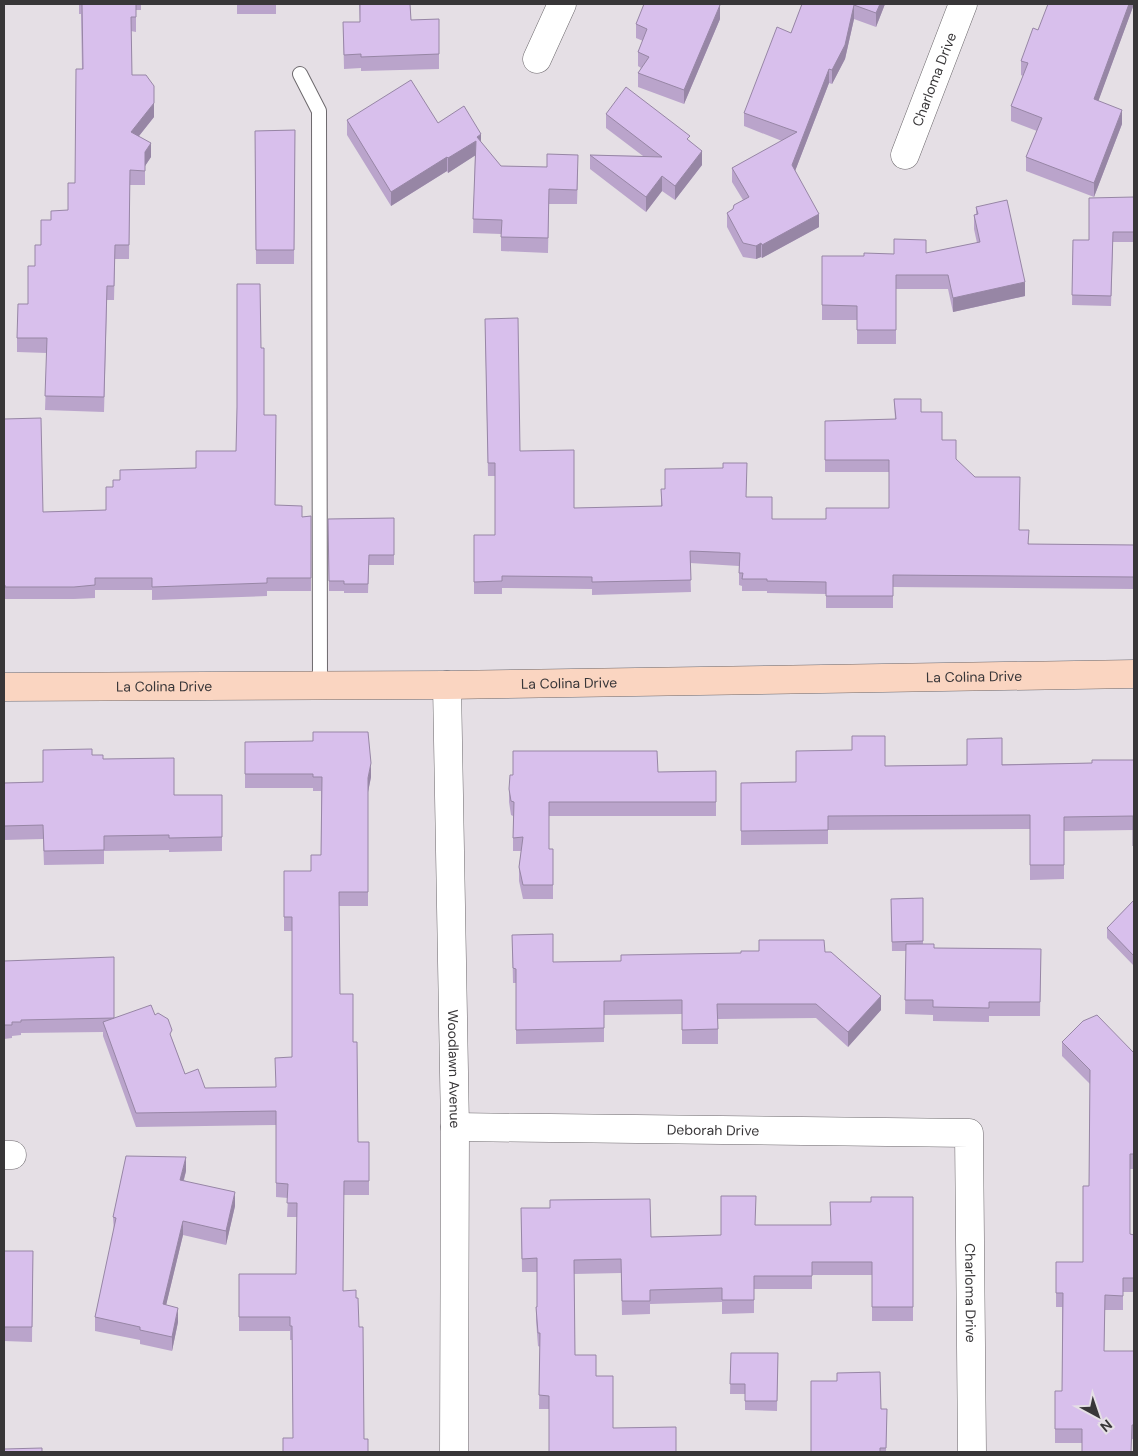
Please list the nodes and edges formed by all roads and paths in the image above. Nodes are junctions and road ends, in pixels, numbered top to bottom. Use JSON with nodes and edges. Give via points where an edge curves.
{"nodes":[{"id":1,"x":562,"y":4,"type":"edge"},
{"id":2,"x":963,"y":4,"type":"edge"},
{"id":3,"x":537,"y":60,"type":"dead end"},
{"id":4,"x":300,"y":74,"type":"dead end"},
{"id":5,"x":905,"y":155,"type":"dead end"},
{"id":6,"x":1134,"y":674,"type":"edge"},
{"id":7,"x":447,"y":685,"type":"junction"},
{"id":8,"x":320,"y":686,"type":"junction"},
{"id":9,"x":4,"y":687,"type":"edge"},
{"id":10,"x":455,"y":1128,"type":"junction"},
{"id":11,"x":969,"y":1133,"type":"joint"},
{"id":12,"x":454,"y":1452,"type":"edge"},
{"id":13,"x":972,"y":1452,"type":"edge"}],
"edges":[{"from":1,"to":3,"type":"street"},
{"from":2,"to":5,"type":"street","name":"Charloma Drive"},
{"from":4,"to":8,"type":"lane","via":[[319,111]]},
{"from":6,"to":7,"type":"street","name":"La Colina Drive"},
{"from":7,"to":8,"type":"street","name":"La Colina Drive"},
{"from":7,"to":10,"type":"street","name":"Woodlawn Avenue"},
{"from":8,"to":9,"type":"street","name":"La Colina Drive"},
{"from":10,"to":11,"type":"street","name":"Deborah Drive"},
{"from":10,"to":12,"type":"street","name":"Woodlawn Avenue"},
{"from":11,"to":13,"type":"street","name":"Charloma Drive"}]}
